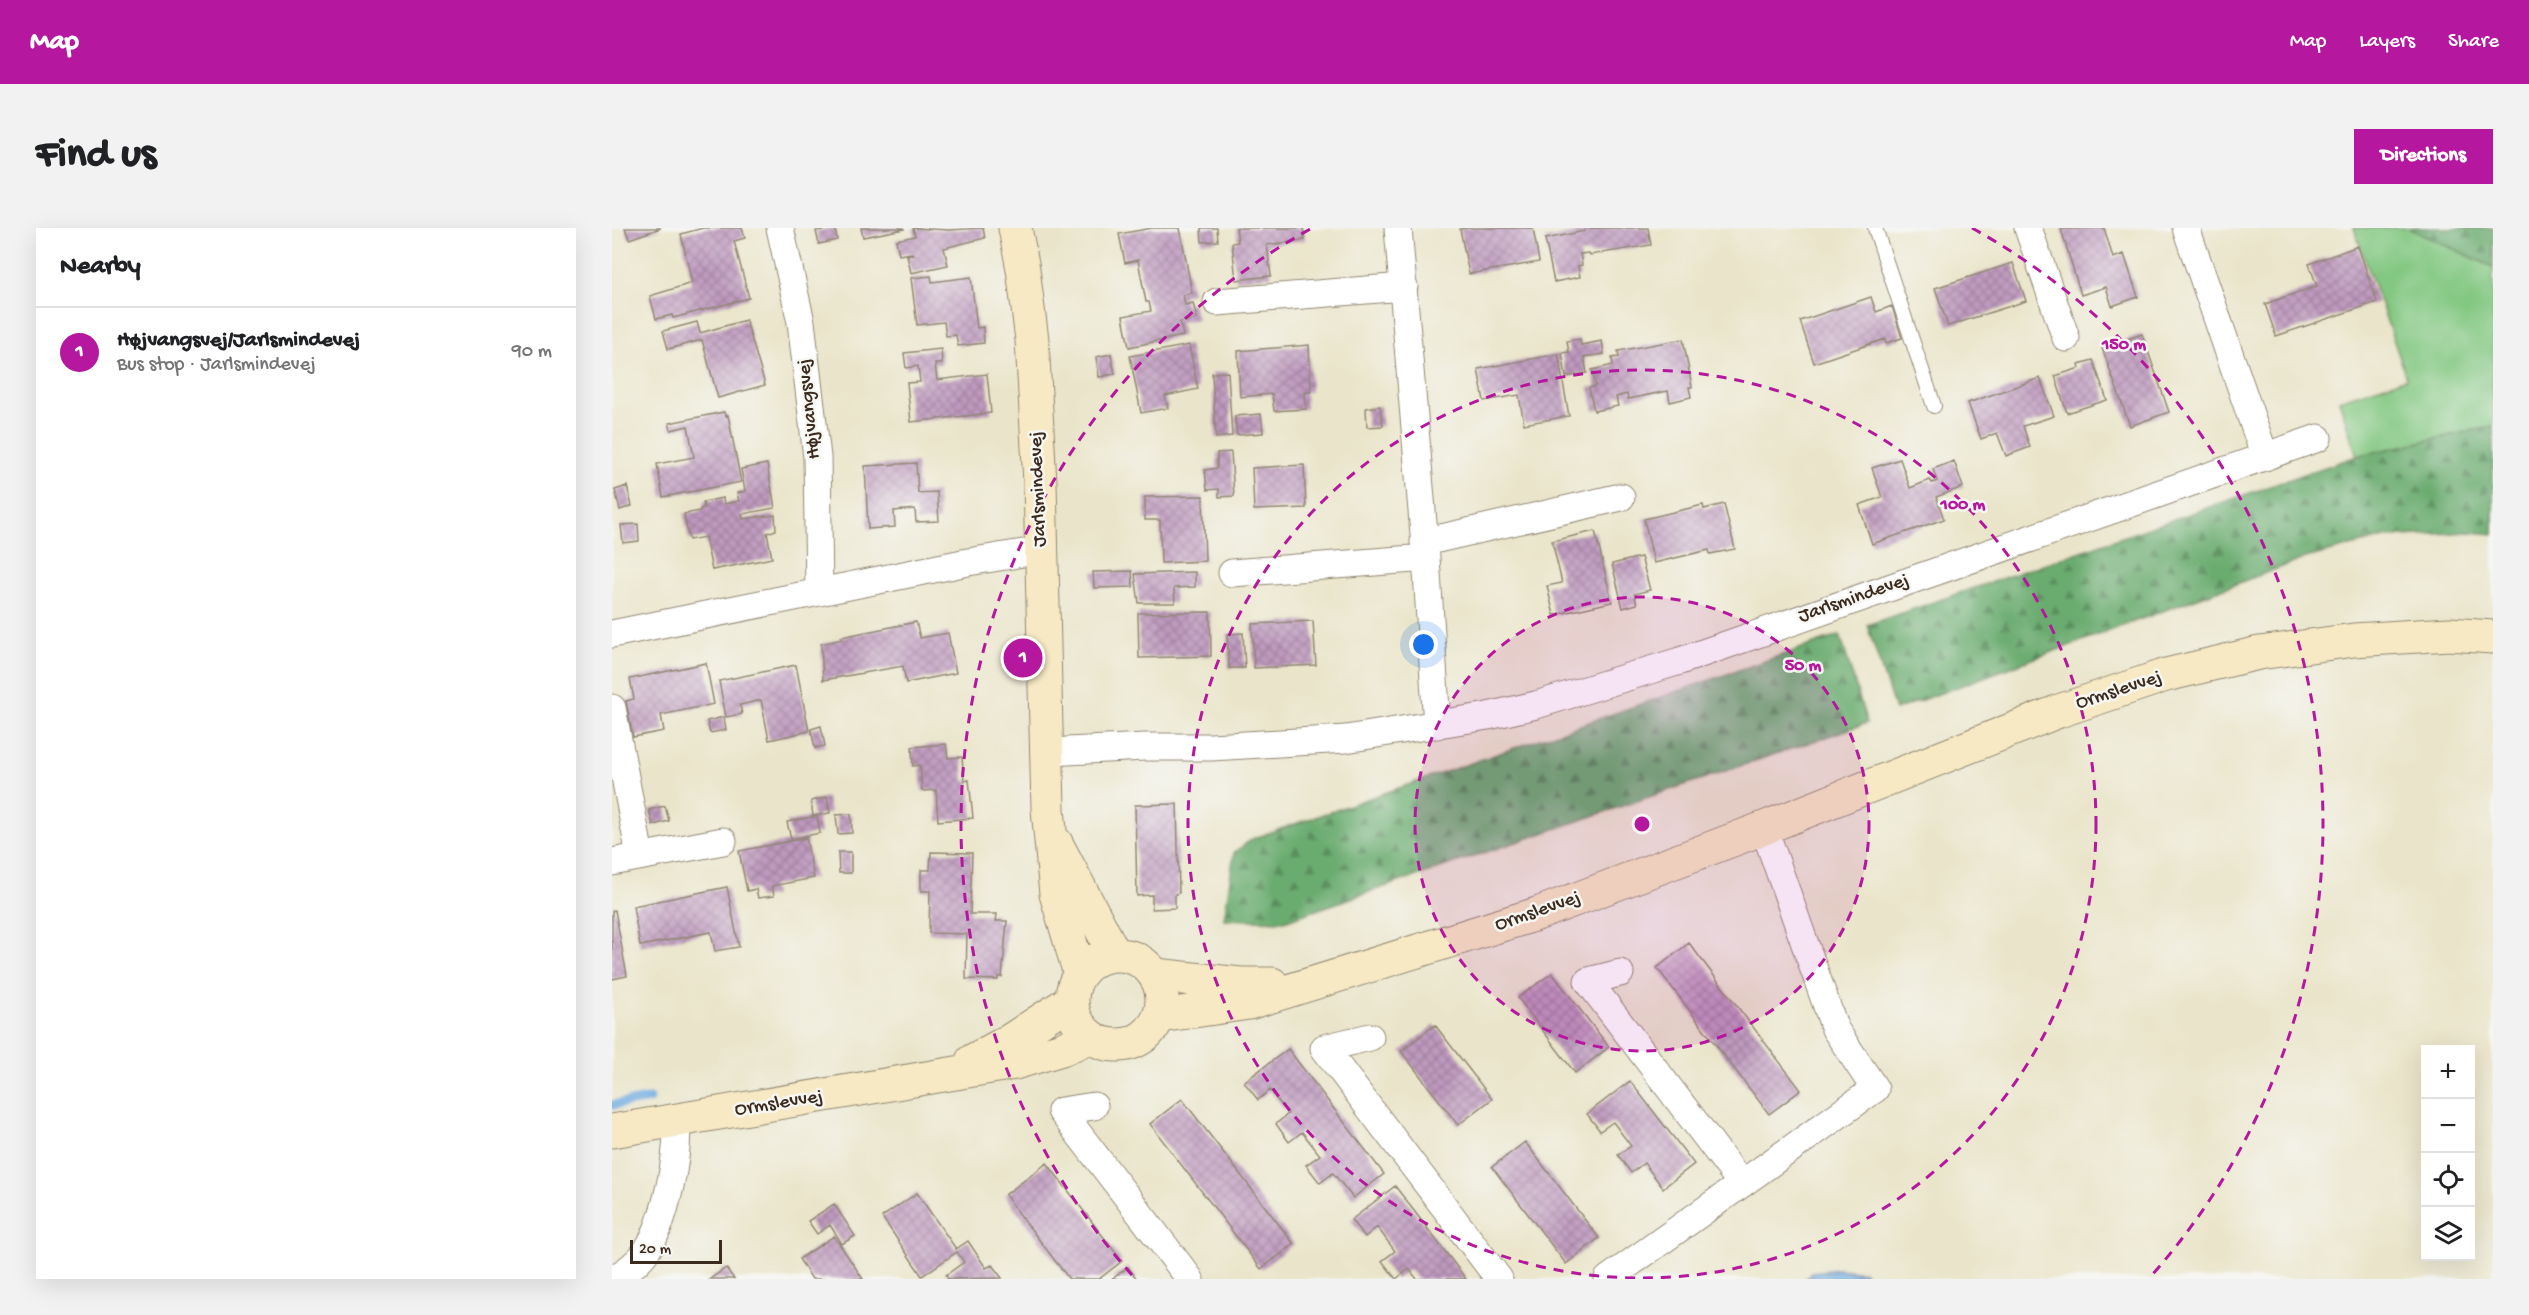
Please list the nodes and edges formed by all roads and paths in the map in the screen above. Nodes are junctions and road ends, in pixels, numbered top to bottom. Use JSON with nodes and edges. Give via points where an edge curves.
{"nodes":[{"id":1,"x":780,"y":228,"type":"edge"},
{"id":2,"x":1015,"y":228,"type":"edge"},
{"id":3,"x":1398,"y":228,"type":"edge"},
{"id":4,"x":1875,"y":228,"type":"edge"},
{"id":5,"x":2028,"y":228,"type":"edge"},
{"id":6,"x":2186,"y":228,"type":"edge"},
{"id":7,"x":1404,"y":287,"type":"junction"},
{"id":8,"x":1217,"y":302,"type":"dead end"},
{"id":9,"x":2066,"y":338,"type":"dead end"},
{"id":10,"x":1934,"y":406,"type":"dead end"},
{"id":11,"x":2318,"y":438,"type":"dead end"},
{"id":12,"x":2265,"y":456,"type":"junction"},
{"id":13,"x":1621,"y":497,"type":"dead end"},
{"id":14,"x":1042,"y":550,"type":"junction"},
{"id":15,"x":1425,"y":550,"type":"junction"},
{"id":16,"x":1232,"y":573,"type":"dead end"},
{"id":17,"x":819,"y":592,"type":"junction"},
{"id":18,"x":612,"y":634,"type":"edge"},
{"id":19,"x":2493,"y":637,"type":"edge"},
{"id":20,"x":612,"y":708,"type":"edge"},
{"id":21,"x":1437,"y":724,"type":"junction"},
{"id":22,"x":1047,"y":752,"type":"junction"},
{"id":23,"x":1764,"y":828,"type":"junction"},
{"id":24,"x":1051,"y":834,"type":"junction"},
{"id":25,"x":723,"y":841,"type":"dead end"},
{"id":26,"x":640,"y":856,"type":"junction"},
{"id":27,"x":612,"y":862,"type":"edge"},
{"id":28,"x":1115,"y":955,"type":"junction"},
{"id":29,"x":1620,"y":973,"type":"dead end"},
{"id":30,"x":1155,"y":975,"type":"junction"},
{"id":31,"x":1307,"y":983,"type":"junction"},
{"id":32,"x":1076,"y":987,"type":"junction"},
{"id":33,"x":1160,"y":1016,"type":"junction"},
{"id":34,"x":1090,"y":1037,"type":"junction"},
{"id":35,"x":1370,"y":1037,"type":"dead end"},
{"id":36,"x":946,"y":1074,"type":"junction"},
{"id":37,"x":1094,"y":1106,"type":"dead end"},
{"id":38,"x":676,"y":1121,"type":"junction"},
{"id":39,"x":612,"y":1131,"type":"edge"},
{"id":40,"x":1742,"y":1184,"type":"junction"},
{"id":41,"x":621,"y":1277,"type":"edge"},
{"id":42,"x":1190,"y":1279,"type":"edge"},
{"id":43,"x":1499,"y":1279,"type":"edge"},
{"id":44,"x":1608,"y":1279,"type":"edge"}],
"edges":[{"from":1,"to":17,"type":"street","name":"Højvangsvej","via":[[801,322],[816,457]]},
{"from":2,"to":14,"type":"street","name":"Jarlsmindevej","via":[[1032,340]]},
{"from":3,"to":7,"type":"street"},
{"from":4,"to":10,"type":"lane"},
{"from":5,"to":9,"type":"street"},
{"from":6,"to":12,"type":"street"},
{"from":7,"to":8,"type":"street"},
{"from":7,"to":15,"type":"street"},
{"from":11,"to":12,"type":"street","name":"Jarlsmindevej"},
{"from":12,"to":21,"type":"street","name":"Jarlsmindevej","via":[[1680,661],[1536,705]]},
{"from":13,"to":15,"type":"street"},
{"from":14,"to":17,"type":"street"},
{"from":14,"to":22,"type":"street","name":"Jarlsmindevej"},
{"from":15,"to":16,"type":"street"},
{"from":15,"to":21,"type":"street"},
{"from":17,"to":18,"type":"street"},
{"from":19,"to":23,"type":"street","name":"Ormslevvej","via":[[2449,634],[2354,640],[2259,653],[2166,675],[2059,711]]},
{"from":20,"to":26,"type":"street"},
{"from":21,"to":22,"type":"street","name":"Jarlsmindevej","via":[[1346,739]]},
{"from":22,"to":24,"type":"street","name":"Jarlsmindevej"},
{"from":23,"to":31,"type":"street","name":"Ormslevvej","via":[[1536,914]]},
{"from":23,"to":40,"type":"street","via":[[1835,1029],[1875,1089]]},
{"from":24,"to":28,"type":"street","name":"Jarlsmindevej"},
{"from":24,"to":32,"type":"street","name":"Jarlsmindevej","via":[[1056,894]]},
{"from":25,"to":26,"type":"street"},
{"from":26,"to":27,"type":"street"},
{"from":28,"to":30,"type":"street","via":[[1144,964]]},
{"from":28,"to":32,"type":"street","via":[[1090,964]]},
{"from":29,"to":40,"type":"street","via":[[1588,981]]},
{"from":30,"to":31,"type":"street","name":"Ormslevvej","via":[[1241,984]]},
{"from":30,"to":33,"type":"street","via":[[1161,988]]},
{"from":31,"to":33,"type":"street","name":"Ormslevvej","via":[[1250,1003]]},
{"from":32,"to":34,"type":"street","via":[[1074,1014]]},
{"from":32,"to":36,"type":"street","name":"Ormslevvej","via":[[1009,1041]]},
{"from":33,"to":34,"type":"street","via":[[1148,1033],[1130,1044],[1109,1044]]},
{"from":34,"to":36,"type":"street","name":"Ormslevvej","via":[[1015,1063]]},
{"from":35,"to":43,"type":"street","via":[[1324,1048]]},
{"from":36,"to":38,"type":"street","name":"Ormslevvej"},
{"from":37,"to":42,"type":"street","via":[[1061,1112]]},
{"from":38,"to":39,"type":"street","name":"Ormslevvej"},
{"from":38,"to":41,"type":"street","via":[[678,1138],[659,1228],[646,1252]]},
{"from":40,"to":44,"type":"street"}]}
